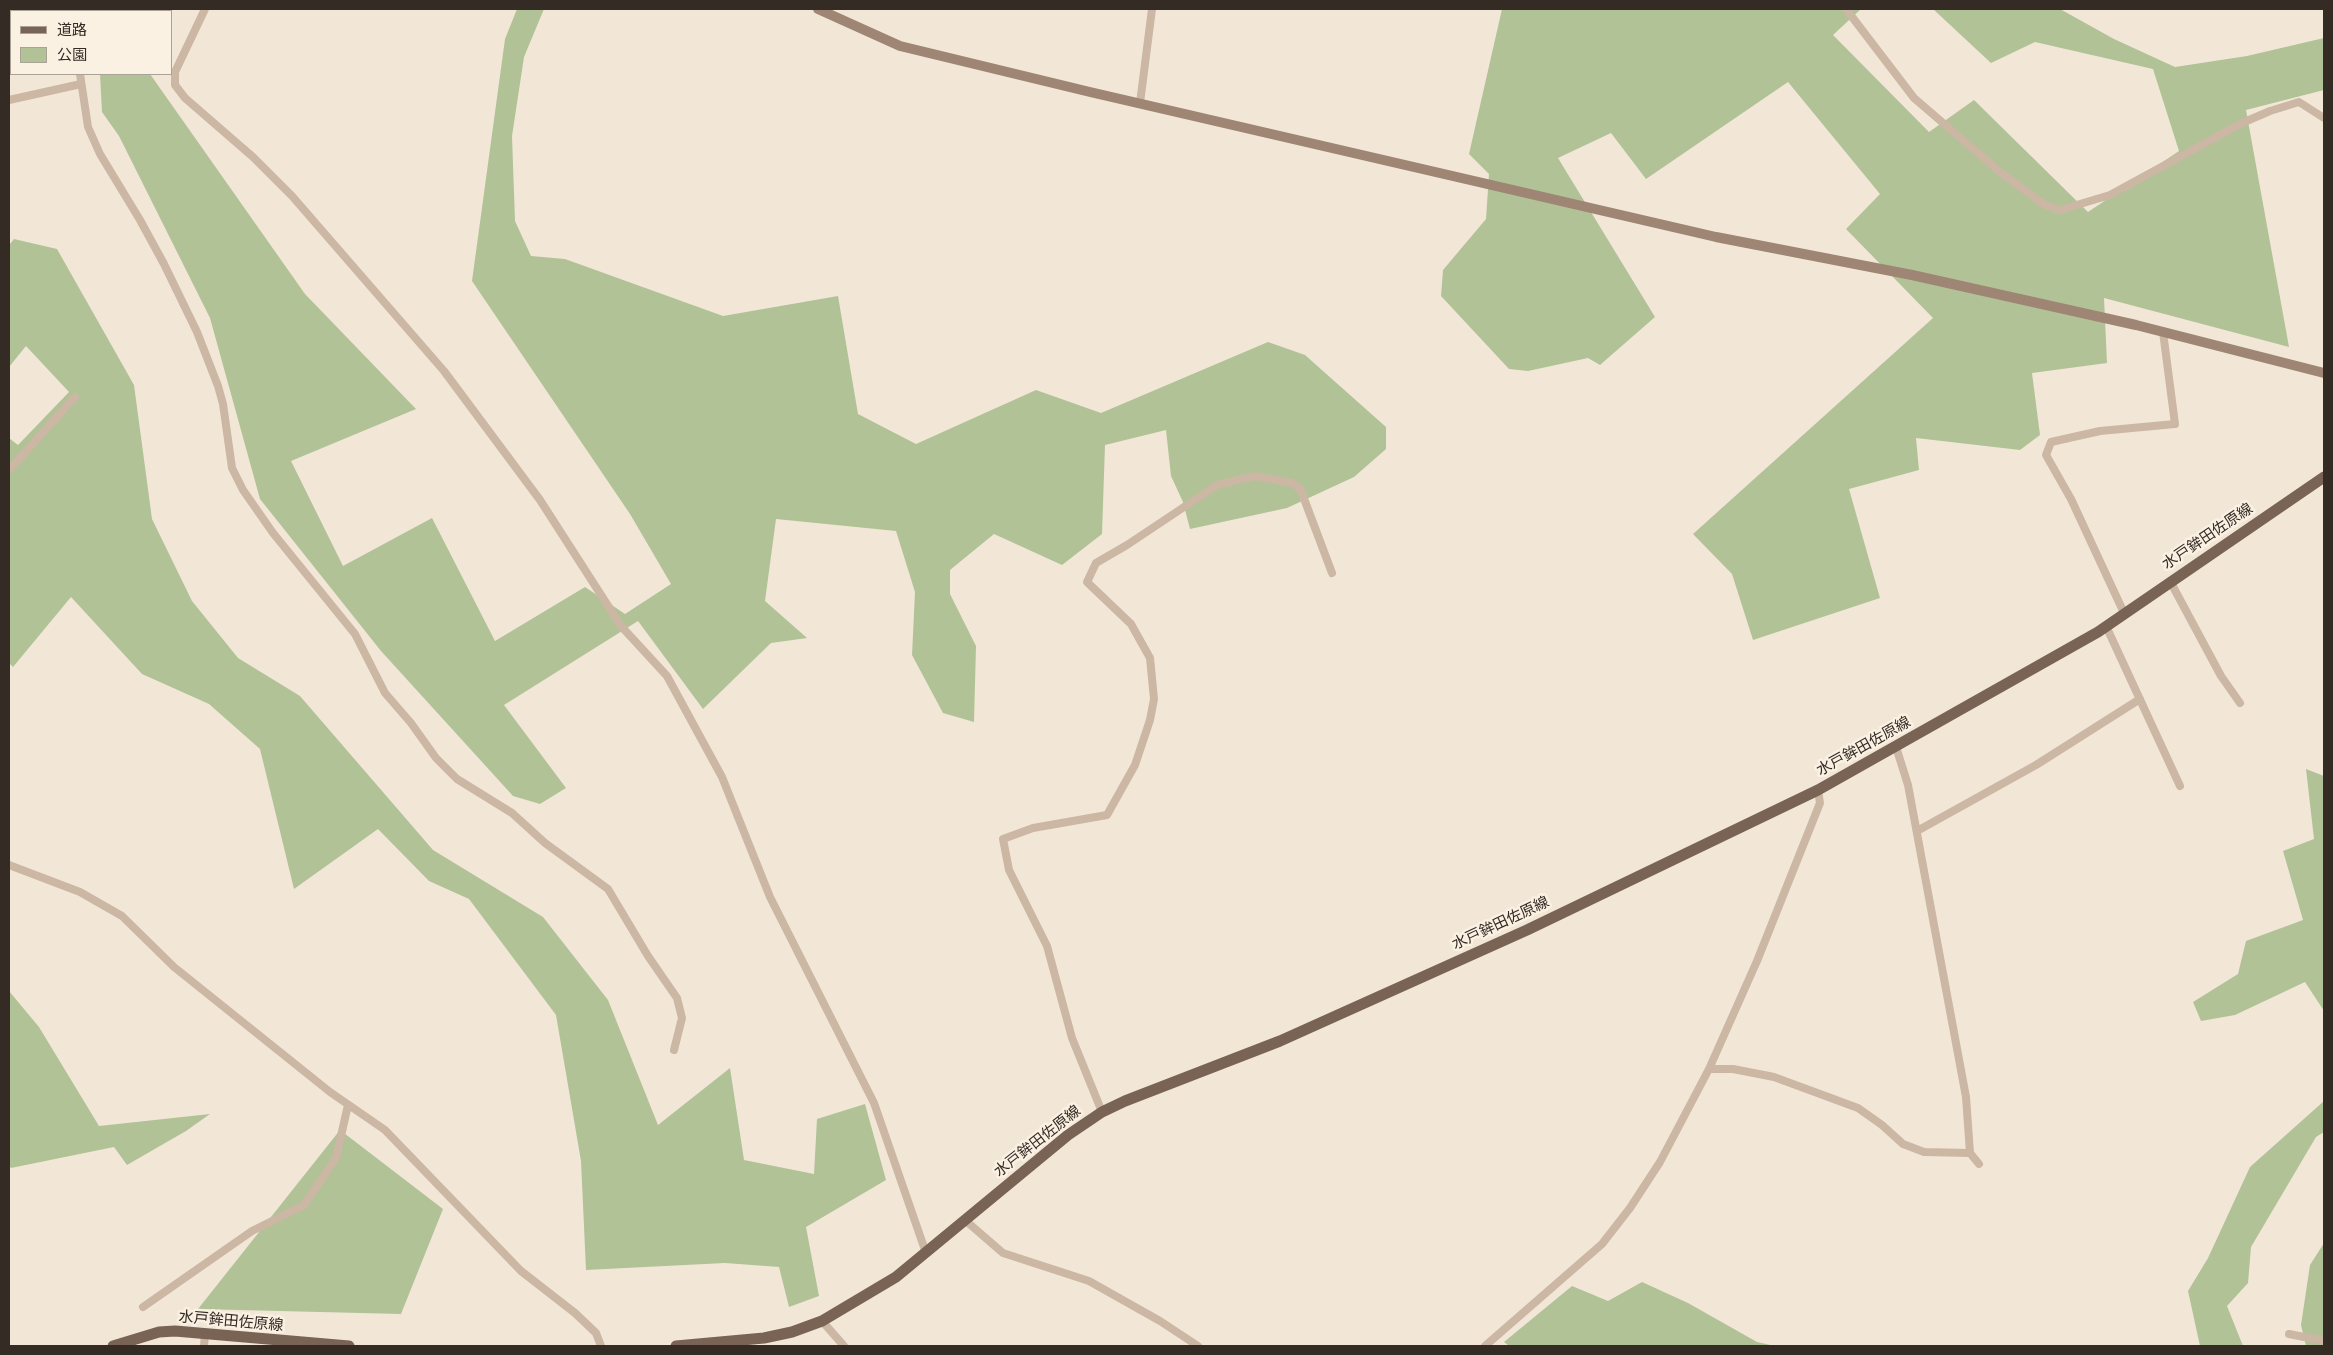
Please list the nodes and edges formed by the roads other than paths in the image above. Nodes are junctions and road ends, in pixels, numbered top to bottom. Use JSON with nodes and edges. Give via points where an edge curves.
{"nodes":[{"id":1,"x":205,"y":9,"type":"edge"},
{"id":2,"x":818,"y":9,"type":"edge"},
{"id":3,"x":1152,"y":9,"type":"edge"},
{"id":4,"x":1846,"y":9,"type":"edge"},
{"id":5,"x":80,"y":75,"type":"edge"},
{"id":6,"x":80,"y":84,"type":"junction"},
{"id":7,"x":9,"y":100,"type":"edge"},
{"id":8,"x":1140,"y":103,"type":"junction"},
{"id":9,"x":2324,"y":118,"type":"edge"},
{"id":10,"x":2163,"y":332,"type":"junction"},
{"id":11,"x":2324,"y":373,"type":"edge"},
{"id":12,"x":75,"y":397,"type":"dead end"},
{"id":13,"x":9,"y":470,"type":"edge"},
{"id":14,"x":2324,"y":477,"type":"edge"},
{"id":15,"x":1332,"y":572,"type":"dead end"},
{"id":16,"x":2170,"y":581,"type":"junction"},
{"id":17,"x":2124,"y":613,"type":"junction"},
{"id":18,"x":2106,"y":626,"type":"junction"},
{"id":19,"x":2140,"y":699,"type":"junction"},
{"id":20,"x":2240,"y":703,"type":"dead end"},
{"id":21,"x":1896,"y":747,"type":"junction"},
{"id":22,"x":2180,"y":786,"type":"dead end"},
{"id":23,"x":1818,"y":790,"type":"junction"},
{"id":24,"x":1917,"y":831,"type":"junction"},
{"id":25,"x":9,"y":865,"type":"edge"},
{"id":26,"x":674,"y":1050,"type":"dead end"},
{"id":27,"x":1709,"y":1069,"type":"junction"},
{"id":28,"x":348,"y":1106,"type":"junction"},
{"id":29,"x":1102,"y":1112,"type":"junction"},
{"id":30,"x":1970,"y":1153,"type":"junction"},
{"id":31,"x":1979,"y":1164,"type":"dead end"},
{"id":32,"x":966,"y":1221,"type":"junction"},
{"id":33,"x":926,"y":1253,"type":"junction"},
{"id":34,"x":144,"y":1307,"type":"dead end"},
{"id":35,"x":822,"y":1321,"type":"junction"},
{"id":36,"x":205,"y":1334,"type":"junction"},
{"id":37,"x":2289,"y":1334,"type":"dead end"},
{"id":38,"x":2324,"y":1341,"type":"edge"},
{"id":39,"x":113,"y":1346,"type":"edge"},
{"id":40,"x":204,"y":1346,"type":"edge"},
{"id":41,"x":349,"y":1346,"type":"edge"},
{"id":42,"x":601,"y":1346,"type":"edge"},
{"id":43,"x":676,"y":1346,"type":"edge"},
{"id":44,"x":844,"y":1346,"type":"edge"},
{"id":45,"x":1198,"y":1346,"type":"edge"},
{"id":46,"x":1485,"y":1346,"type":"edge"}],
"edges":[{"from":1,"to":33,"type":"street","via":[[175,72],[175,85],[292,196],[444,371],[540,500],[621,626],[667,676],[722,777],[770,897],[874,1102]]},
{"from":2,"to":8,"type":"street","via":[[900,46]]},
{"from":3,"to":8,"type":"street"},
{"from":4,"to":9,"type":"street","via":[[1914,98],[2000,172],[2045,205],[2060,210],[2110,195],[2270,111],[2298,102]]},
{"from":5,"to":6,"type":"street"},
{"from":6,"to":7,"type":"street"},
{"from":6,"to":26,"type":"street","via":[[88,127],[100,154],[140,220],[197,332],[218,386],[232,468],[243,490],[273,533],[355,634],[385,693],[441,763],[457,779],[512,813],[545,843],[608,889],[677,998],[682,1018]]},
{"from":8,"to":10,"type":"street","via":[[1716,237],[1912,275]]},
{"from":10,"to":11,"type":"street"},
{"from":10,"to":17,"type":"street","via":[[2175,424],[2100,431],[2050,442],[2046,455],[2071,499]]},
{"from":12,"to":13,"type":"street"},
{"from":14,"to":16,"type":"main road","name":"水戸鉾田佐原線"},
{"from":15,"to":29,"type":"street","via":[[1300,488],[1254,476],[1217,485],[1096,563],[1087,582],[1131,624],[1150,658],[1154,698],[1136,765],[1107,815],[1034,828],[1003,840],[1009,870],[1047,946],[1072,1038]]},
{"from":16,"to":17,"type":"main road","name":"水戸鉾田佐原線"},
{"from":16,"to":20,"type":"street","via":[[2221,676]]},
{"from":17,"to":18,"type":"main road","name":"水戸鉾田佐原線"},
{"from":18,"to":19,"type":"street"},
{"from":18,"to":21,"type":"main road","name":"水戸鉾田佐原線"},
{"from":19,"to":22,"type":"street"},
{"from":19,"to":24,"type":"street","via":[[2036,765]]},
{"from":21,"to":23,"type":"main road","name":"水戸鉾田佐原線"},
{"from":21,"to":24,"type":"street"},
{"from":23,"to":27,"type":"street","via":[[1820,803],[1757,961]]},
{"from":23,"to":29,"type":"main road","name":"水戸鉾田佐原線","via":[[1447,966],[1280,1041],[1125,1100]]},
{"from":24,"to":30,"type":"street","via":[[1966,1097]]},
{"from":25,"to":28,"type":"street","via":[[80,892],[116,912],[174,967]]},
{"from":27,"to":30,"type":"street","via":[[1733,1069],[1774,1077],[1858,1108],[1903,1144],[1924,1152]]},
{"from":27,"to":46,"type":"street","via":[[1660,1162],[1602,1244]]},
{"from":28,"to":34,"type":"street","via":[[336,1158],[304,1204],[252,1231]]},
{"from":28,"to":42,"type":"street","via":[[385,1130],[521,1271],[596,1333]]},
{"from":29,"to":32,"type":"main road","name":"水戸鉾田佐原線","via":[[1068,1135]]},
{"from":30,"to":31,"type":"street"},
{"from":32,"to":33,"type":"main road","name":"水戸鉾田佐原線"},
{"from":32,"to":45,"type":"street","via":[[1003,1253],[1089,1281]]},
{"from":33,"to":35,"type":"main road","name":"水戸鉾田佐原線","via":[[896,1277]]},
{"from":35,"to":43,"type":"main road","name":"水戸鉾田佐原線","via":[[764,1338]]},
{"from":35,"to":44,"type":"street"},
{"from":36,"to":39,"type":"main road","name":"水戸鉾田佐原線","via":[[159,1332]]},
{"from":36,"to":40,"type":"street"},
{"from":36,"to":41,"type":"main road","name":"水戸鉾田佐原線"},
{"from":37,"to":38,"type":"street"}]}
